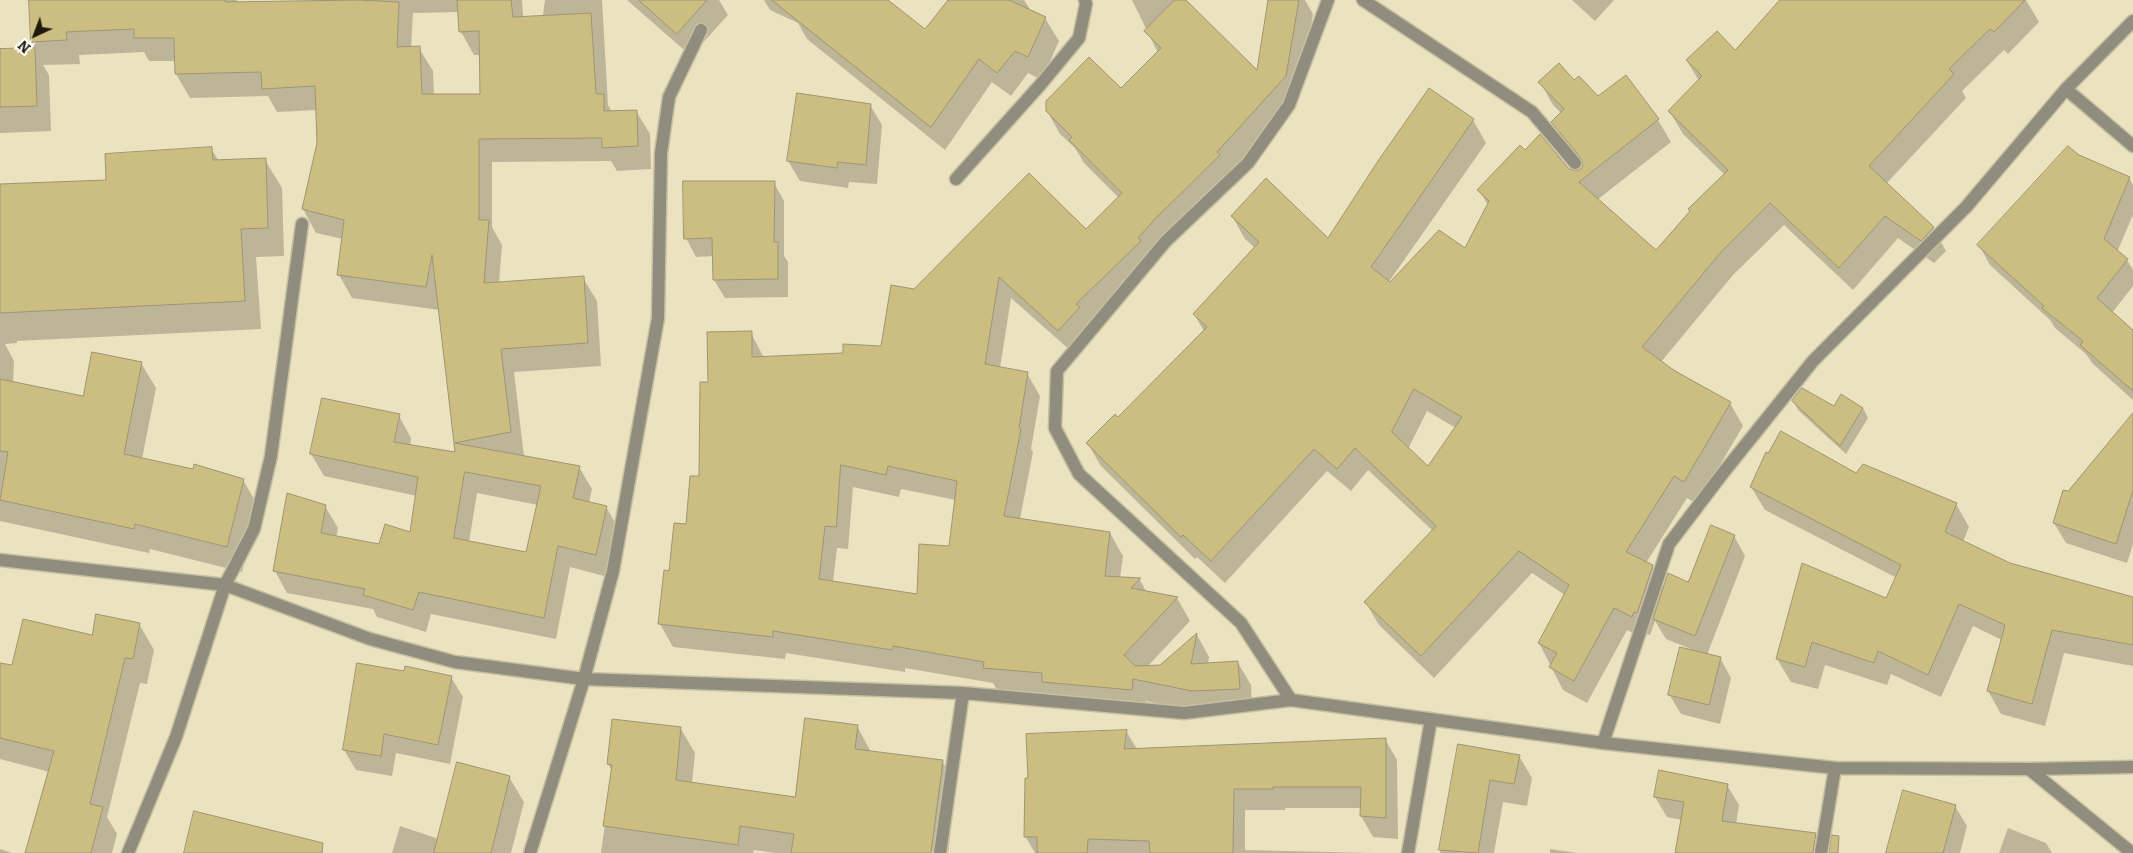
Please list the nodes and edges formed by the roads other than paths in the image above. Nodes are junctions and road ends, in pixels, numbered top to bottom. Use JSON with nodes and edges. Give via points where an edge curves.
{"nodes":[{"id":1,"x":1085,"y":0,"type":"edge"},
{"id":2,"x":1328,"y":0,"type":"edge"},
{"id":3,"x":1363,"y":0,"type":"edge"},
{"id":4,"x":2133,"y":21,"type":"edge"},
{"id":5,"x":700,"y":30,"type":"dead end"},
{"id":6,"x":2066,"y":89,"type":"junction"},
{"id":7,"x":2133,"y":146,"type":"edge"},
{"id":8,"x":1575,"y":163,"type":"dead end"},
{"id":9,"x":956,"y":178,"type":"dead end"},
{"id":10,"x":302,"y":224,"type":"dead end"},
{"id":11,"x":0,"y":560,"type":"edge"},
{"id":12,"x":225,"y":585,"type":"junction"},
{"id":13,"x":584,"y":680,"type":"junction"},
{"id":14,"x":963,"y":693,"type":"junction"},
{"id":15,"x":1291,"y":700,"type":"junction"},
{"id":16,"x":1431,"y":719,"type":"junction"},
{"id":17,"x":1602,"y":743,"type":"junction"},
{"id":18,"x":2133,"y":767,"type":"edge"},
{"id":19,"x":1835,"y":768,"type":"junction"},
{"id":20,"x":2029,"y":770,"type":"junction"},
{"id":21,"x":128,"y":853,"type":"edge"},
{"id":22,"x":530,"y":853,"type":"edge"},
{"id":23,"x":940,"y":853,"type":"edge"},
{"id":24,"x":1408,"y":853,"type":"edge"},
{"id":25,"x":1821,"y":853,"type":"edge"},
{"id":26,"x":2132,"y":853,"type":"edge"}],
"edges":[{"from":1,"to":9,"type":"street","via":[[1079,38],[1042,84]]},
{"from":2,"to":15,"type":"street","via":[[1289,105],[1248,163],[1166,241],[1058,371],[1056,428],[1078,474],[1241,624]]},
{"from":3,"to":8,"type":"street","via":[[1532,112]]},
{"from":4,"to":6,"type":"street"},
{"from":5,"to":13,"type":"street","via":[[669,97],[661,153],[658,318],[613,571]]},
{"from":6,"to":7,"type":"street"},
{"from":6,"to":17,"type":"street","via":[[1968,206],[1813,361],[1669,544]]},
{"from":10,"to":12,"type":"street","via":[[271,456],[254,529]]},
{"from":11,"to":12,"type":"street"},
{"from":12,"to":13,"type":"street","via":[[370,639],[455,662]]},
{"from":12,"to":21,"type":"street","via":[[176,737]]},
{"from":13,"to":14,"type":"street"},
{"from":13,"to":22,"type":"street"},
{"from":14,"to":15,"type":"street","via":[[1184,713]]},
{"from":14,"to":23,"type":"street"},
{"from":15,"to":16,"type":"street"},
{"from":16,"to":17,"type":"street"},
{"from":16,"to":24,"type":"street"},
{"from":17,"to":19,"type":"street"},
{"from":18,"to":20,"type":"street"},
{"from":19,"to":20,"type":"street"},
{"from":19,"to":25,"type":"street"},
{"from":20,"to":26,"type":"street"}]}
